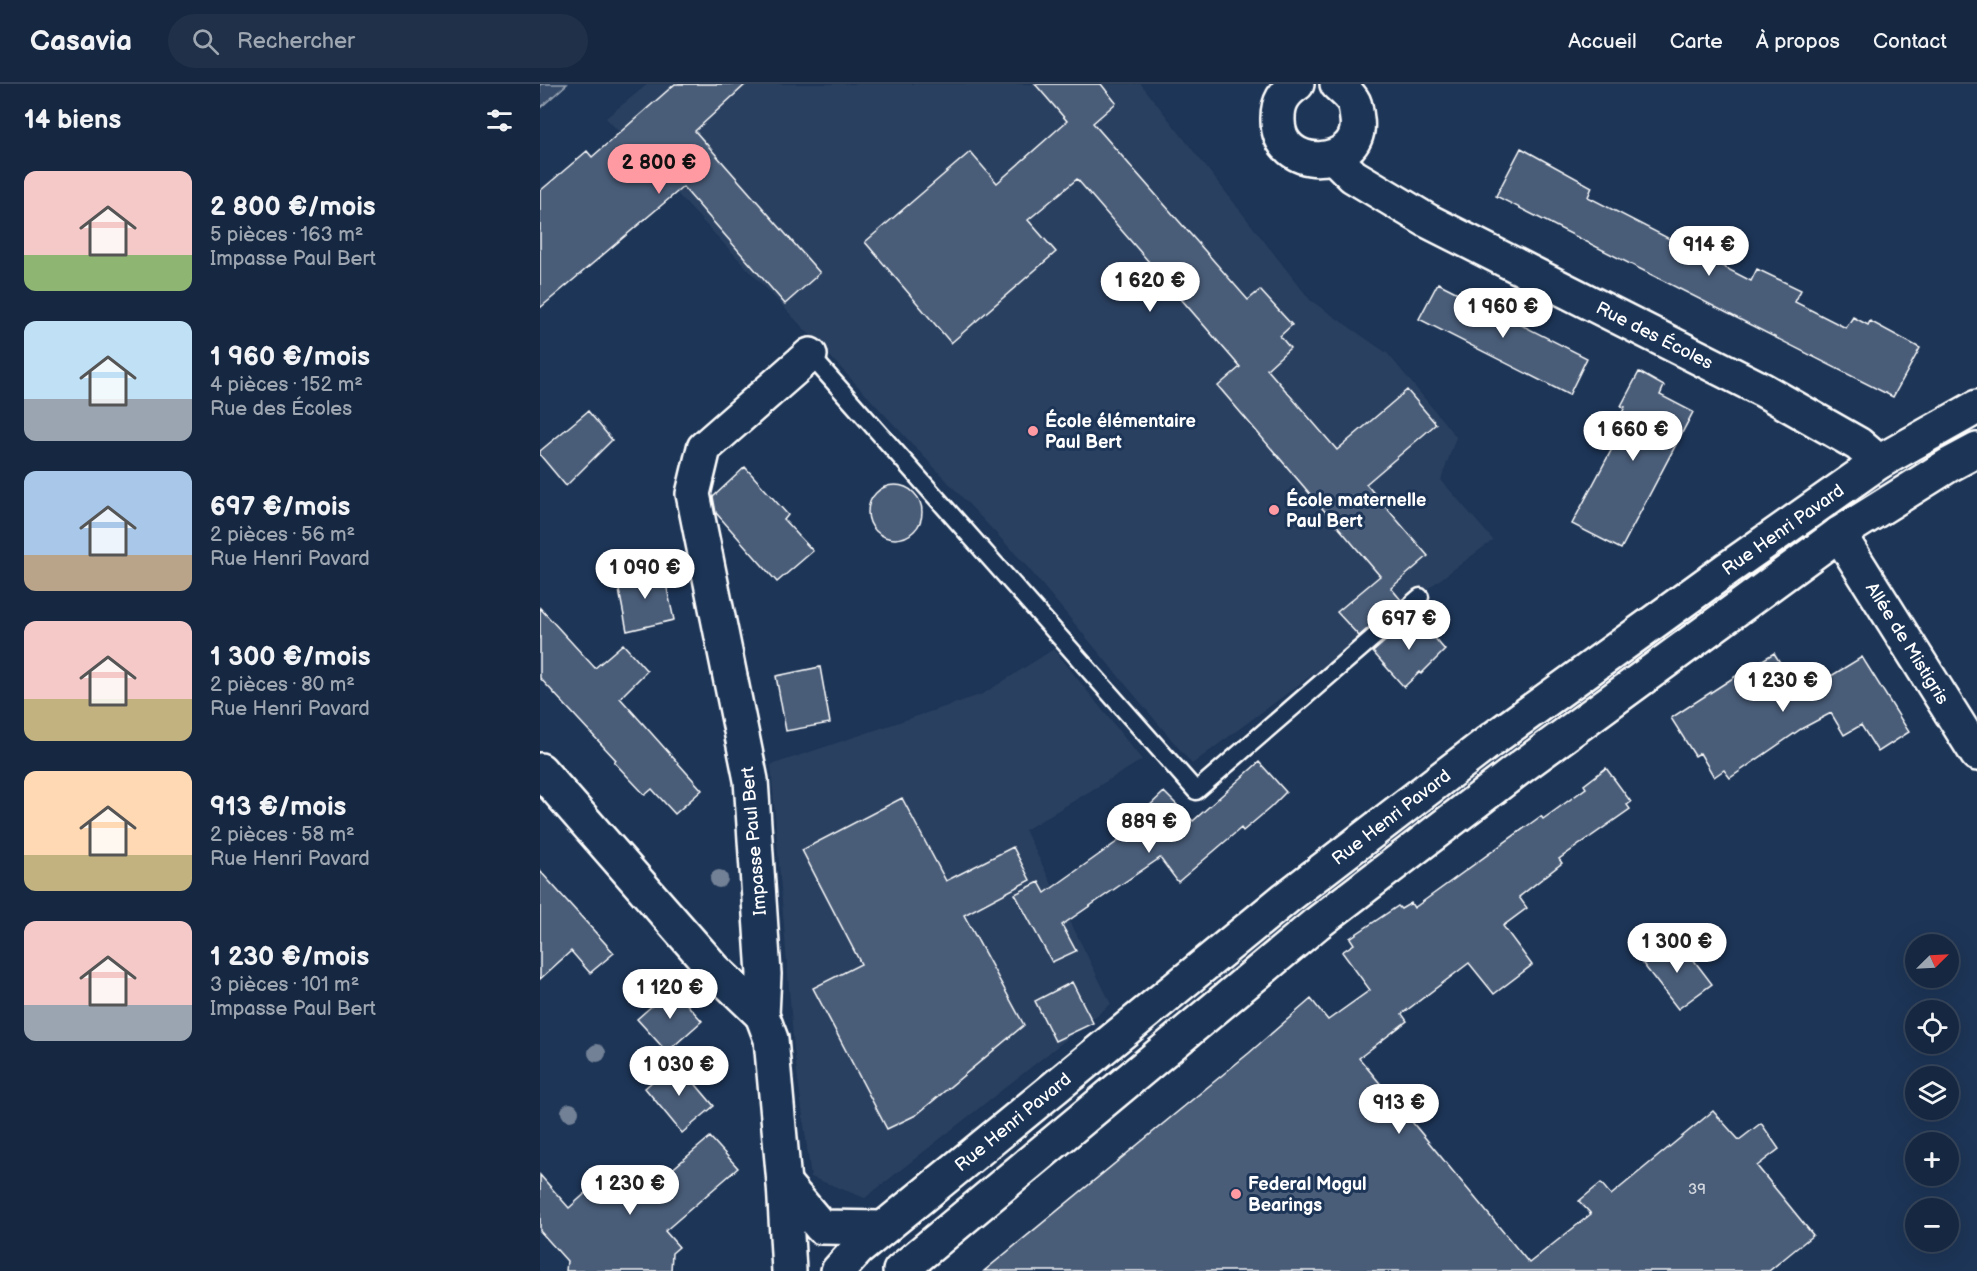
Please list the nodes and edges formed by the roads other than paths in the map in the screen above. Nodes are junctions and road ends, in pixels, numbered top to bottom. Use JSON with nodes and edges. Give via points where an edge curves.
{"nodes":[{"id":1,"x":1337,"y":84,"type":"edge"},
{"id":2,"x":1282,"y":88,"type":"edge"},
{"id":3,"x":1334,"y":157,"type":"junction"},
{"id":4,"x":810,"y":355,"type":"joint"},
{"id":5,"x":1977,"y":407,"type":"edge"},
{"id":6,"x":1977,"y":450,"type":"edge"},
{"id":7,"x":1880,"y":462,"type":"junction"},
{"id":8,"x":1839,"y":534,"type":"junction"},
{"id":9,"x":1420,"y":597,"type":"dead end"},
{"id":10,"x":1977,"y":754,"type":"edge"},
{"id":11,"x":540,"y":770,"type":"edge"},
{"id":12,"x":762,"y":1015,"type":"junction"},
{"id":13,"x":784,"y":1183,"type":"junction"},
{"id":14,"x":883,"y":1228,"type":"junction"},
{"id":15,"x":789,"y":1271,"type":"edge"},
{"id":16,"x":838,"y":1271,"type":"edge"},
{"id":17,"x":900,"y":1271,"type":"edge"}],
"edges":[{"from":1,"to":3,"type":"main road","via":[[1355,102],[1358,125],[1346,148]]},
{"from":2,"to":3,"type":"main road","via":[[1277,129],[1287,146],[1300,156],[1316,160]]},
{"from":3,"to":7,"type":"main road","name":"Rue des Écoles","via":[[1353,176],[1428,221],[1763,390],[1858,444]]},
{"from":4,"to":9,"type":"lane","via":[[1196,791]]},
{"from":4,"to":12,"type":"main road","name":"Impasse Paul Bert","via":[[704,448],[693,494],[751,780],[764,974]]},
{"from":5,"to":7,"type":"main road","name":"Rue Henri Pavard"},
{"from":6,"to":8,"type":"main road","name":"Rue Henri Pavard"},
{"from":7,"to":14,"type":"main road","name":"Rue Henri Pavard","via":[[1490,741],[1286,898]]},
{"from":8,"to":10,"type":"main road","name":"Allée de Mistigris"},
{"from":8,"to":17,"type":"main road","name":"Rue Henri Pavard","via":[[1526,763],[1316,924]]},
{"from":11,"to":12,"type":"main road","via":[[715,970]]},
{"from":12,"to":13,"type":"main road","name":"Impasse Paul Bert","via":[[771,1039]]},
{"from":13,"to":14,"type":"main road","via":[[821,1227]]},
{"from":13,"to":15,"type":"main road","name":"Impasse Paul Bert"},
{"from":14,"to":16,"type":"main road","name":"Rue Henri Pavard"}]}
